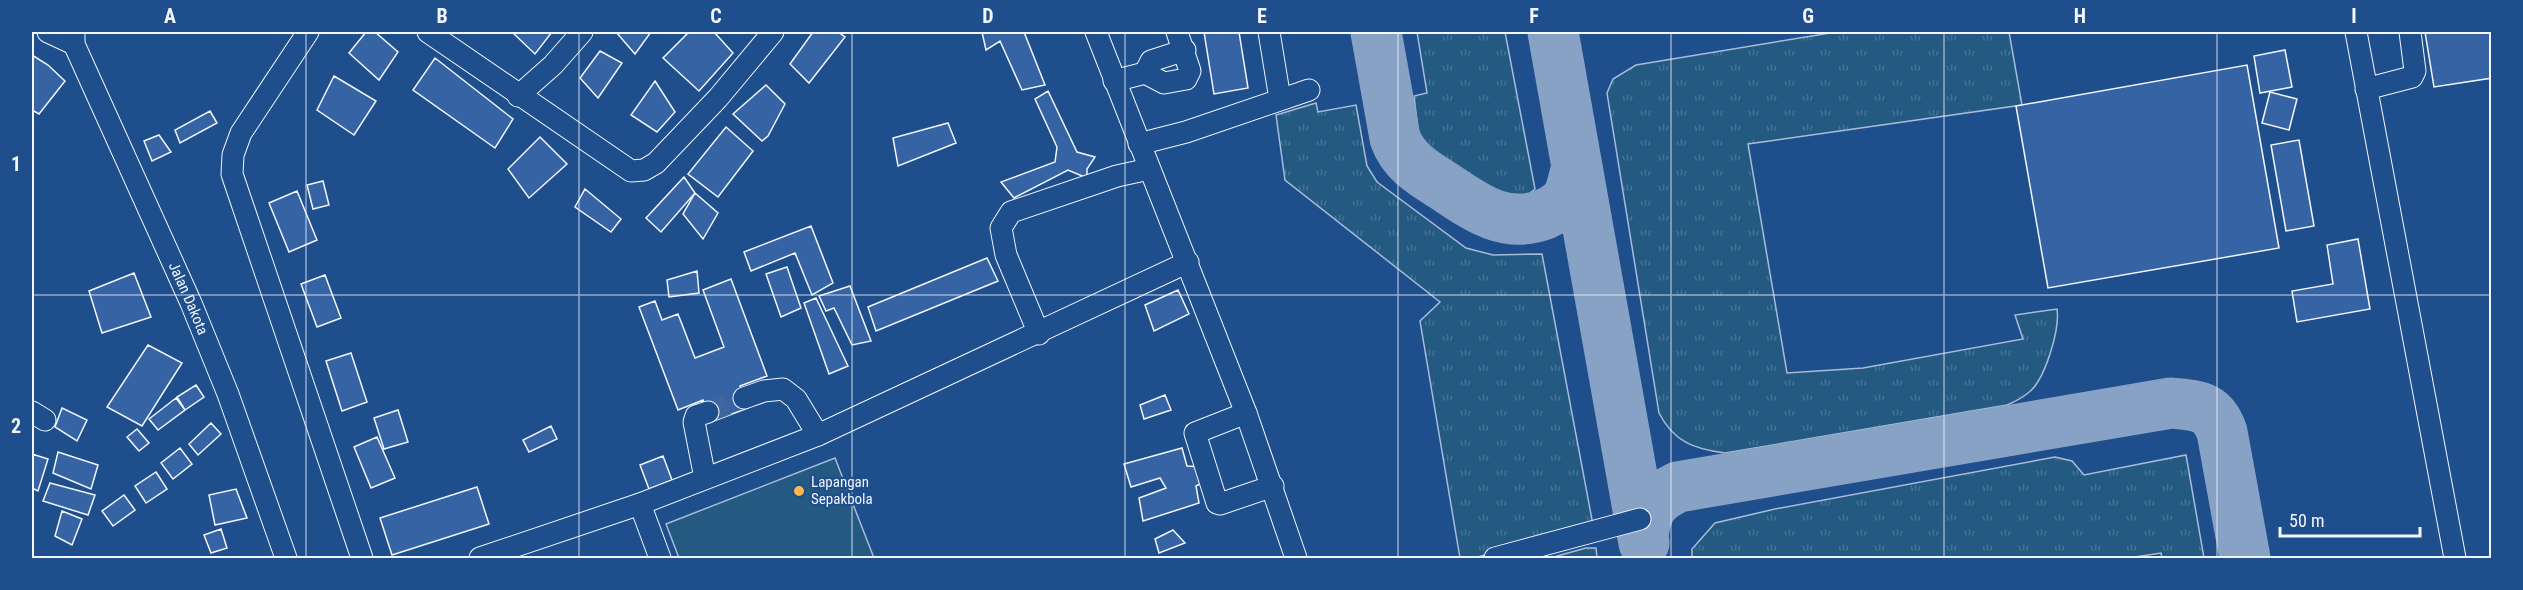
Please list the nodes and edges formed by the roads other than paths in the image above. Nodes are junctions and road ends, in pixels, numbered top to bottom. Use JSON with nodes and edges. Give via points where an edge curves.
{"nodes":[{"id":1,"x":48,"y":32,"type":"edge"},
{"id":2,"x":308,"y":32,"type":"edge"},
{"id":3,"x":428,"y":32,"type":"edge"},
{"id":4,"x":582,"y":32,"type":"edge"},
{"id":5,"x":773,"y":32,"type":"edge"},
{"id":6,"x":1095,"y":32,"type":"edge"},
{"id":7,"x":1269,"y":32,"type":"edge"},
{"id":8,"x":2355,"y":32,"type":"edge"},
{"id":9,"x":2410,"y":32,"type":"edge"},
{"id":10,"x":74,"y":38,"type":"edge"},
{"id":11,"x":1181,"y":41,"type":"edge"},
{"id":12,"x":1144,"y":73,"type":"junction"},
{"id":13,"x":1114,"y":81,"type":"junction"},
{"id":14,"x":2366,"y":89,"type":"junction"},
{"id":15,"x":1309,"y":90,"type":"dead end"},
{"id":16,"x":518,"y":96,"type":"junction"},
{"id":17,"x":1280,"y":99,"type":"junction"},
{"id":18,"x":1139,"y":144,"type":"junction"},
{"id":19,"x":1149,"y":169,"type":"junction"},
{"id":20,"x":1188,"y":262,"type":"junction"},
{"id":21,"x":1039,"y":334,"type":"junction"},
{"id":22,"x":744,"y":398,"type":"tunnel mouth"},
{"id":23,"x":708,"y":412,"type":"tunnel mouth"},
{"id":24,"x":1246,"y":413,"type":"junction"},
{"id":25,"x":818,"y":435,"type":"junction"},
{"id":26,"x":705,"y":478,"type":"junction"},
{"id":27,"x":1273,"y":486,"type":"junction"},
{"id":28,"x":640,"y":504,"type":"junction"},
{"id":29,"x":1640,"y":519,"type":"dead end"},
{"id":30,"x":286,"y":558,"type":"edge"},
{"id":31,"x":362,"y":558,"type":"edge"},
{"id":32,"x":480,"y":558,"type":"edge"},
{"id":33,"x":660,"y":558,"type":"edge"},
{"id":34,"x":1296,"y":558,"type":"edge"},
{"id":35,"x":1495,"y":558,"type":"edge"},
{"id":36,"x":2455,"y":558,"type":"edge"}],
"edges":[{"from":1,"to":10,"type":"street"},
{"from":2,"to":31,"type":"street","via":[[241,133],[233,155],[232,174]]},
{"from":3,"to":16,"type":"street"},
{"from":4,"to":16,"type":"street"},
{"from":5,"to":16,"type":"street","via":[[710,106],[656,163],[644,170],[631,171]]},
{"from":6,"to":13,"type":"street"},
{"from":7,"to":17,"type":"street"},
{"from":8,"to":14,"type":"street"},
{"from":9,"to":14,"type":"street","via":[[2415,71],[2412,77]]},
{"from":10,"to":30,"type":"street","name":"Jalan Dakota","via":[[228,393]]},
{"from":11,"to":12,"type":"street","via":[[1151,61]]},
{"from":11,"to":12,"type":"street","via":[[1190,70],[1186,79],[1164,83]]},
{"from":12,"to":13,"type":"street"},
{"from":13,"to":18,"type":"street"},
{"from":14,"to":36,"type":"street"},
{"from":15,"to":17,"type":"street"},
{"from":17,"to":18,"type":"street"},
{"from":18,"to":19,"type":"street"},
{"from":19,"to":20,"type":"street"},
{"from":19,"to":21,"type":"street","via":[[1011,212],[1001,228],[1006,255]]},
{"from":20,"to":21,"type":"street"},
{"from":20,"to":24,"type":"street"},
{"from":21,"to":25,"type":"street"},
{"from":22,"to":25,"type":"street","via":[[783,389],[796,399]]},
{"from":23,"to":26,"type":"street","via":[[694,422]]},
{"from":24,"to":27,"type":"street"},
{"from":24,"to":27,"type":"street","via":[[1195,433],[1217,503]]},
{"from":25,"to":26,"type":"street"},
{"from":26,"to":28,"type":"street"},
{"from":27,"to":34,"type":"street"},
{"from":28,"to":32,"type":"street"},
{"from":28,"to":33,"type":"street"},
{"from":29,"to":35,"type":"street"}]}
